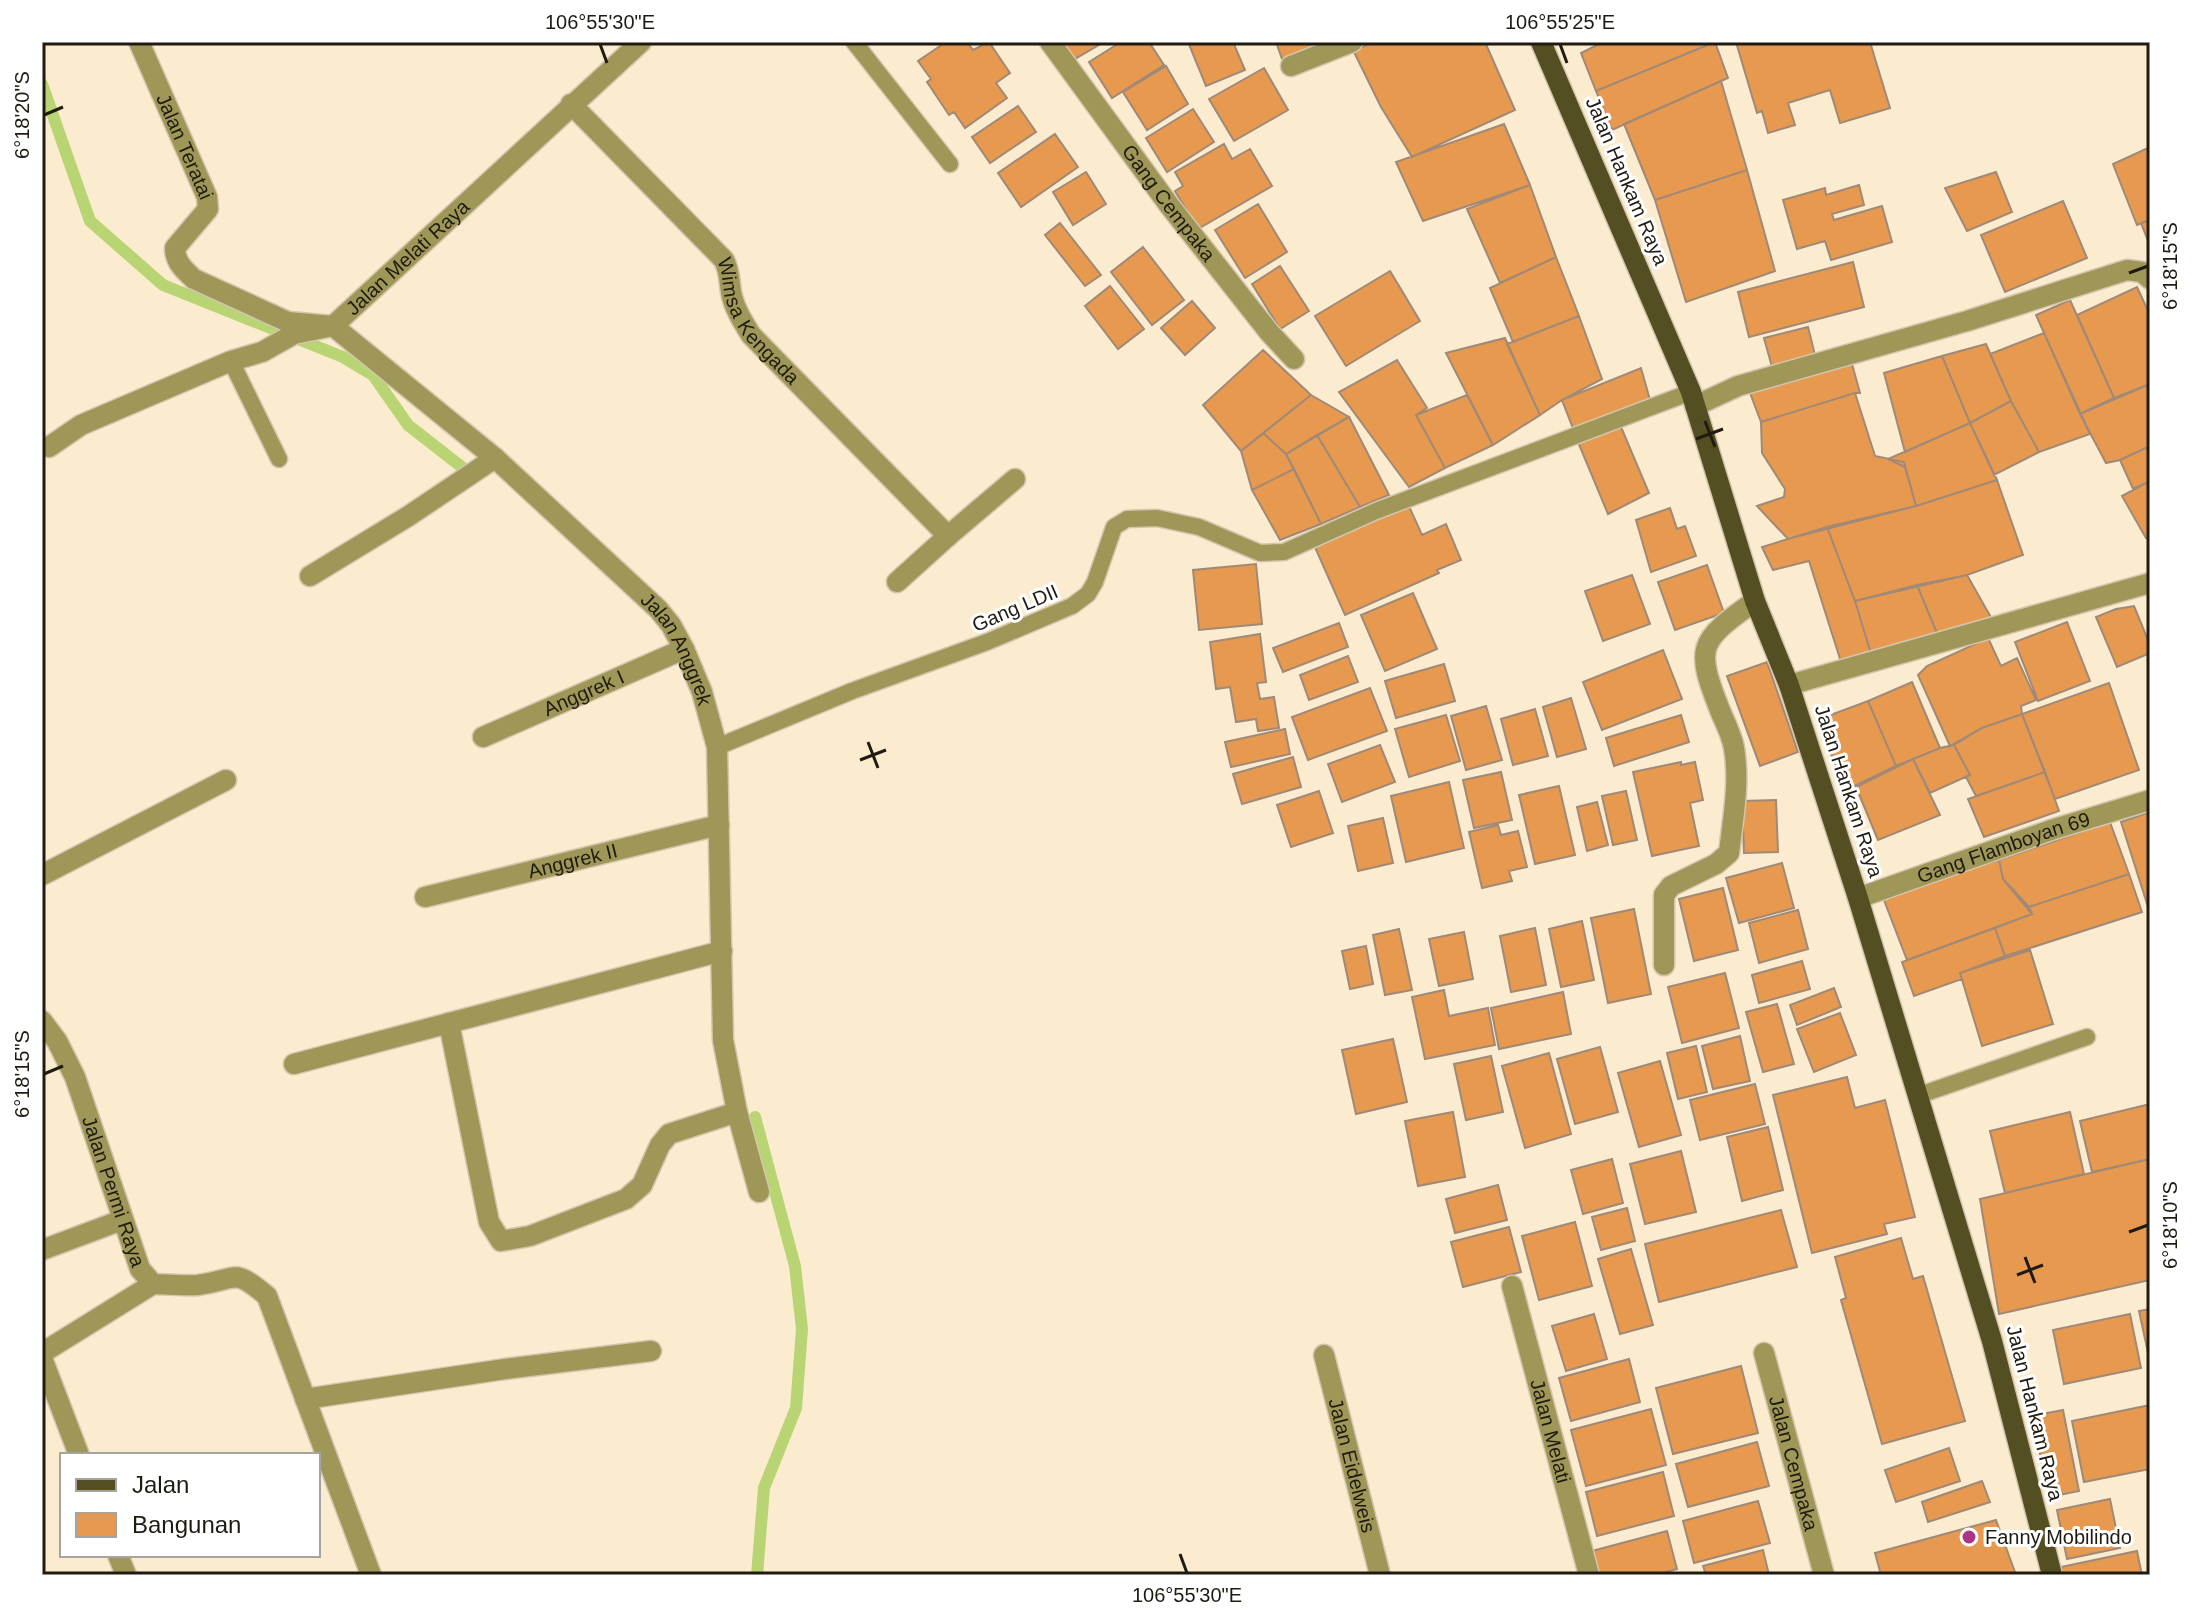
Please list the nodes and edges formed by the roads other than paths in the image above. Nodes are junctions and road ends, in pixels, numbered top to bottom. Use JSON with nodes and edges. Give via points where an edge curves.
{"nodes":[{"id":1,"x":139,"y":42,"type":"edge"},
{"id":2,"x":641,"y":42,"type":"edge"},
{"id":3,"x":854,"y":42,"type":"edge"},
{"id":4,"x":1050,"y":42,"type":"edge"},
{"id":5,"x":1352,"y":42,"type":"edge"},
{"id":6,"x":1541,"y":42,"type":"edge"},
{"id":7,"x":1291,"y":66,"type":"dead end"},
{"id":8,"x":571,"y":104,"type":"junction"},
{"id":9,"x":950,"y":164,"type":"dead end"},
{"id":10,"x":2150,"y":279,"type":"edge"},
{"id":11,"x":333,"y":326,"type":"junction"},
{"id":12,"x":1294,"y":359,"type":"dead end"},
{"id":13,"x":231,"y":361,"type":"junction"},
{"id":14,"x":1693,"y":399,"type":"junction"},
{"id":15,"x":44,"y":448,"type":"edge"},
{"id":16,"x":495,"y":458,"type":"junction"},
{"id":17,"x":279,"y":459,"type":"dead end"},
{"id":18,"x":1015,"y":479,"type":"dead end"},
{"id":19,"x":948,"y":536,"type":"junction"},
{"id":20,"x":310,"y":576,"type":"dead end"},
{"id":21,"x":897,"y":582,"type":"dead end"},
{"id":22,"x":2150,"y":583,"type":"edge"},
{"id":23,"x":1755,"y":601,"type":"junction"},
{"id":24,"x":684,"y":649,"type":"junction"},
{"id":25,"x":1789,"y":685,"type":"junction"},
{"id":26,"x":483,"y":737,"type":"dead end"},
{"id":27,"x":717,"y":747,"type":"junction"},
{"id":28,"x":226,"y":780,"type":"dead end"},
{"id":29,"x":2150,"y":800,"type":"edge"},
{"id":30,"x":719,"y":825,"type":"junction"},
{"id":31,"x":42,"y":875,"type":"edge"},
{"id":32,"x":425,"y":897,"type":"dead end"},
{"id":33,"x":1858,"y":898,"type":"junction"},
{"id":34,"x":722,"y":951,"type":"junction"},
{"id":35,"x":1664,"y":965,"type":"dead end"},
{"id":36,"x":42,"y":1021,"type":"edge"},
{"id":37,"x":449,"y":1023,"type":"junction"},
{"id":38,"x":2087,"y":1037,"type":"dead end"},
{"id":39,"x":294,"y":1064,"type":"dead end"},
{"id":40,"x":1917,"y":1096,"type":"junction"},
{"id":41,"x":737,"y":1112,"type":"junction"},
{"id":42,"x":759,"y":1192,"type":"dead end"},
{"id":43,"x":122,"y":1220,"type":"junction"},
{"id":44,"x":42,"y":1250,"type":"edge"},
{"id":45,"x":153,"y":1284,"type":"junction"},
{"id":46,"x":1512,"y":1286,"type":"dead end"},
{"id":47,"x":651,"y":1351,"type":"dead end"},
{"id":48,"x":1764,"y":1353,"type":"dead end"},
{"id":49,"x":1324,"y":1355,"type":"dead end"},
{"id":50,"x":42,"y":1356,"type":"edge"},
{"id":51,"x":305,"y":1399,"type":"junction"},
{"id":52,"x":78,"y":1453,"type":"edge"},
{"id":53,"x":371,"y":1575,"type":"edge"},
{"id":54,"x":1380,"y":1575,"type":"edge"},
{"id":55,"x":1589,"y":1575,"type":"edge"},
{"id":56,"x":1824,"y":1575,"type":"edge"},
{"id":57,"x":2052,"y":1575,"type":"edge"}],
"edges":[{"from":1,"to":11,"type":"street","name":"Jalan Teratai","via":[[207,197],[208,209],[175,248],[182,268],[194,279],[288,322]]},
{"from":2,"to":8,"type":"street","name":"Jalan Melati Raya"},
{"from":3,"to":9,"type":"lane"},
{"from":4,"to":12,"type":"street","name":"Gang Cempaka","via":[[1169,205]]},
{"from":5,"to":7,"type":"street"},
{"from":6,"to":14,"type":"main road","name":"Jalan Hankam Raya"},
{"from":8,"to":11,"type":"street","name":"Jalan Melati Raya"},
{"from":8,"to":19,"type":"street","name":"Wimsa Kengada","via":[[724,260],[734,301],[751,335]]},
{"from":10,"to":14,"type":"street","via":[[2127,270]]},
{"from":11,"to":13,"type":"street","name":"Jalan Melati Raya","via":[[294,334]]},
{"from":11,"to":16,"type":"street","name":"Jalan Anggrek"},
{"from":13,"to":15,"type":"street","name":"Jalan Melati Raya","via":[[81,425]]},
{"from":13,"to":17,"type":"lane"},
{"from":14,"to":23,"type":"main road","name":"Jalan Hankam Raya"},
{"from":14,"to":27,"type":"lane","name":"Gang LDII","via":[[1376,511],[1284,552],[1260,553],[1199,527],[1157,518],[1127,519],[1114,527],[1088,594],[1072,606]]},
{"from":16,"to":20,"type":"street"},
{"from":16,"to":24,"type":"street","name":"Jalan Anggrek","via":[[658,609]]},
{"from":18,"to":19,"type":"street"},
{"from":19,"to":21,"type":"street"},
{"from":22,"to":25,"type":"street"},
{"from":23,"to":25,"type":"main road","name":"Jalan Hankam Raya"},
{"from":23,"to":35,"type":"street","via":[[1711,636],[1703,654],[1734,743],[1738,777],[1729,853],[1664,895]]},
{"from":24,"to":26,"type":"street","name":"Anggrek I"},
{"from":24,"to":27,"type":"street","name":"Jalan Anggrek"},
{"from":25,"to":33,"type":"main road","name":"Jalan Hankam Raya"},
{"from":27,"to":30,"type":"street","name":"Jalan Anggrek"},
{"from":28,"to":31,"type":"street"},
{"from":29,"to":33,"type":"street","name":"Gang Flamboyan 69"},
{"from":30,"to":32,"type":"street","name":"Anggrek II"},
{"from":30,"to":34,"type":"street","name":"Jalan Anggrek"},
{"from":33,"to":40,"type":"main road","name":"Jalan Hankam Raya"},
{"from":34,"to":37,"type":"street"},
{"from":34,"to":41,"type":"street","name":"Jalan Anggrek","via":[[723,1040]]},
{"from":36,"to":43,"type":"street","name":"Jalan Permi Raya","via":[[75,1077]]},
{"from":37,"to":39,"type":"street"},
{"from":37,"to":41,"type":"street","via":[[489,1222],[501,1241],[530,1236],[626,1199],[642,1185],[669,1134]]},
{"from":38,"to":40,"type":"lane"},
{"from":40,"to":57,"type":"main road","name":"Jalan Hankam Raya","via":[[1992,1341]]},
{"from":41,"to":42,"type":"street","name":"Jalan Anggrek"},
{"from":43,"to":44,"type":"street"},
{"from":43,"to":45,"type":"street","name":"Jalan Permi Raya","via":[[140,1269]]},
{"from":45,"to":50,"type":"street"},
{"from":45,"to":51,"type":"street","name":"Jalan Permi Raya","via":[[247,1279],[267,1296]]},
{"from":46,"to":55,"type":"street","name":"Jalan Melati"},
{"from":47,"to":51,"type":"street"},
{"from":48,"to":56,"type":"street","name":"Jalan Cempaka"},
{"from":49,"to":54,"type":"street","name":"Jalan Eidelweis"},
{"from":50,"to":52,"type":"street"},
{"from":51,"to":53,"type":"street","name":"Jalan Permi Raya"}]}
